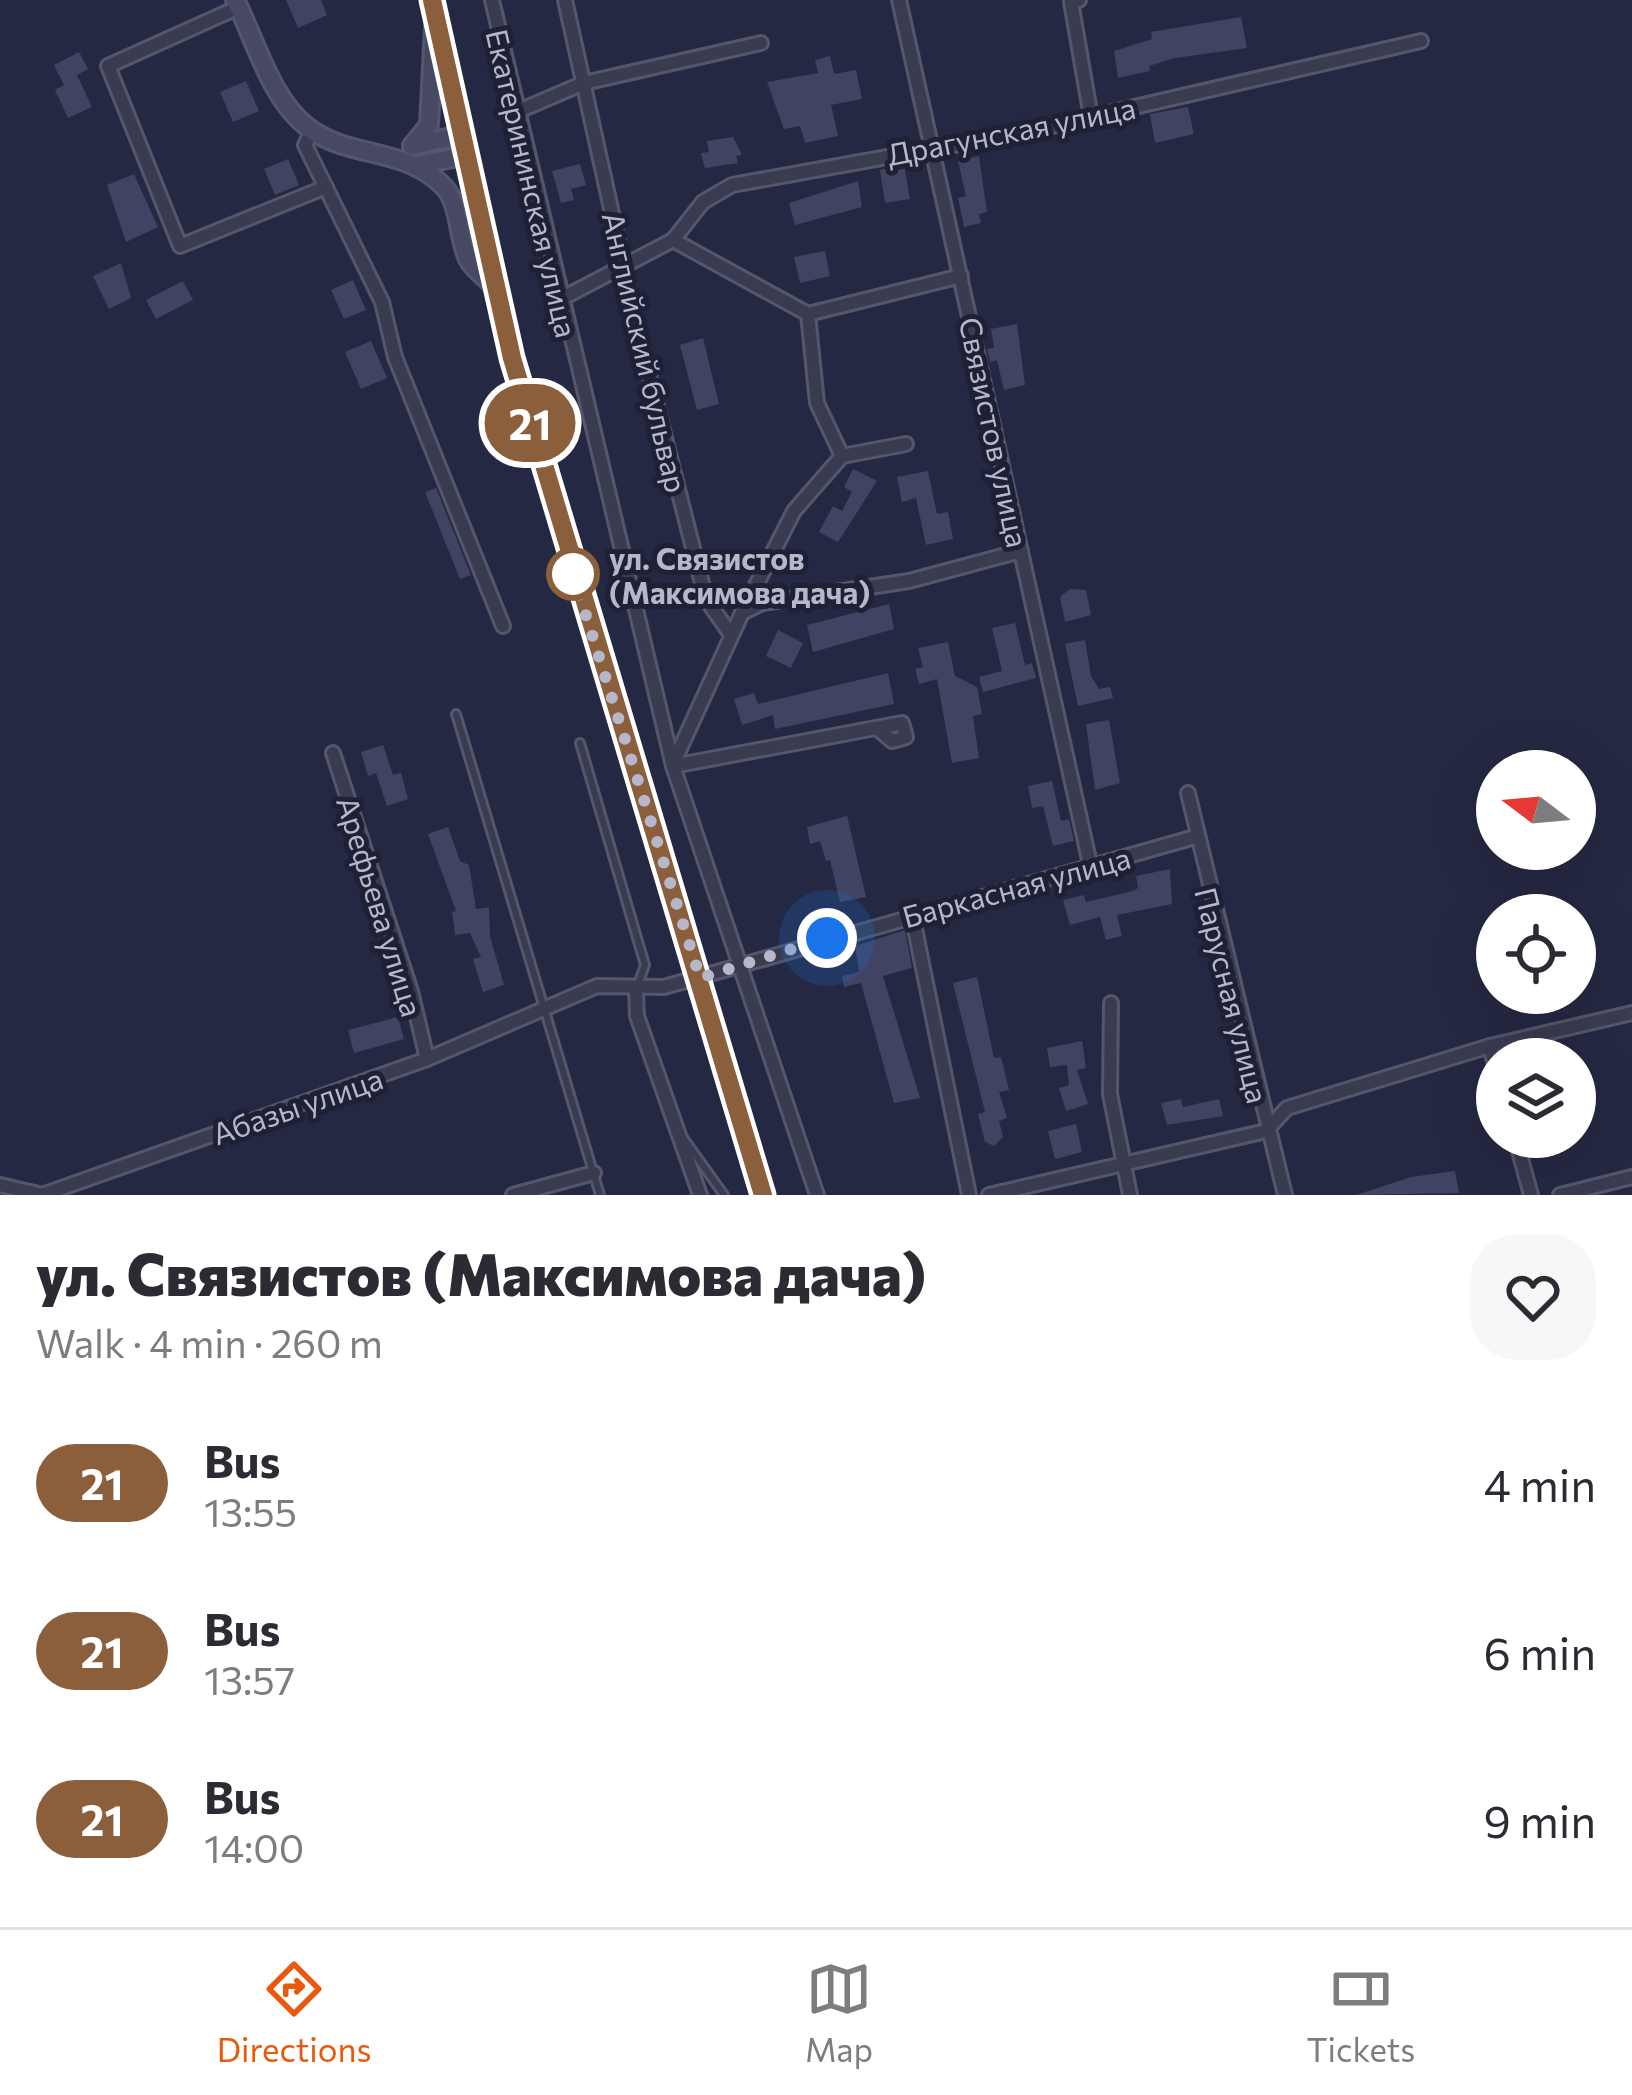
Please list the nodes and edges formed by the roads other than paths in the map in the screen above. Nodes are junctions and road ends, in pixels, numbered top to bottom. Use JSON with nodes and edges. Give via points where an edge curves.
{"nodes":[{"id":1,"x":492,"y":0,"type":"edge"},
{"id":2,"x":565,"y":0,"type":"edge"},
{"id":3,"x":899,"y":0,"type":"edge"},
{"id":4,"x":1079,"y":0,"type":"edge"},
{"id":5,"x":237,"y":3,"type":"edge"},
{"id":6,"x":433,"y":4,"type":"edge"},
{"id":7,"x":1421,"y":41,"type":"dead end"},
{"id":8,"x":760,"y":43,"type":"dead end"},
{"id":9,"x":584,"y":83,"type":"junction"},
{"id":10,"x":514,"y":113,"type":"junction"},
{"id":11,"x":1091,"y":116,"type":"junction"},
{"id":12,"x":313,"y":131,"type":"junction"},
{"id":13,"x":460,"y":134,"type":"junction"},
{"id":14,"x":412,"y":146,"type":"junction"},
{"id":15,"x":935,"y":146,"type":"junction"},
{"id":16,"x":388,"y":154,"type":"junction"},
{"id":17,"x":464,"y":155,"type":"junction"},
{"id":18,"x":416,"y":165,"type":"junction"},
{"id":19,"x":326,"y":187,"type":"junction"},
{"id":20,"x":673,"y":241,"type":"junction"},
{"id":21,"x":627,"y":266,"type":"junction"},
{"id":22,"x":961,"y":276,"type":"junction"},
{"id":23,"x":494,"y":286,"type":"junction"},
{"id":24,"x":559,"y":300,"type":"junction"},
{"id":25,"x":808,"y":314,"type":"junction"},
{"id":26,"x":906,"y":444,"type":"dead end"},
{"id":27,"x":842,"y":456,"type":"junction"},
{"id":28,"x":1021,"y":550,"type":"junction"},
{"id":29,"x":742,"y":613,"type":"junction"},
{"id":30,"x":503,"y":626,"type":"dead end"},
{"id":31,"x":729,"y":632,"type":"junction"},
{"id":32,"x":456,"y":714,"type":"dead end"},
{"id":33,"x":879,"y":730,"type":"dead end"},
{"id":34,"x":580,"y":742,"type":"dead end"},
{"id":35,"x":333,"y":753,"type":"dead end"},
{"id":36,"x":673,"y":766,"type":"junction"},
{"id":37,"x":1187,"y":793,"type":"dead end"},
{"id":38,"x":1195,"y":837,"type":"junction"},
{"id":39,"x":1090,"y":864,"type":"junction"},
{"id":40,"x":912,"y":914,"type":"junction"},
{"id":41,"x":742,"y":962,"type":"junction"},
{"id":42,"x":700,"y":978,"type":"junction"},
{"id":43,"x":636,"y":990,"type":"junction"},
{"id":44,"x":1111,"y":1003,"type":"dead end"},
{"id":45,"x":547,"y":1004,"type":"junction"},
{"id":46,"x":1632,"y":1013,"type":"edge"},
{"id":47,"x":1524,"y":1038,"type":"edge"},
{"id":48,"x":1476,"y":1050,"type":"edge"},
{"id":49,"x":427,"y":1059,"type":"junction"},
{"id":50,"x":671,"y":1121,"type":"junction"},
{"id":51,"x":1266,"y":1131,"type":"junction"},
{"id":52,"x":1521,"y":1158,"type":"edge"},
{"id":53,"x":1124,"y":1168,"type":"junction"},
{"id":54,"x":593,"y":1173,"type":"junction"},
{"id":55,"x":1632,"y":1178,"type":"edge"},
{"id":56,"x":0,"y":1185,"type":"edge"},
{"id":57,"x":43,"y":1195,"type":"edge"},
{"id":58,"x":513,"y":1195,"type":"edge"},
{"id":59,"x":600,"y":1195,"type":"edge"},
{"id":60,"x":700,"y":1195,"type":"edge"},
{"id":61,"x":724,"y":1195,"type":"edge"},
{"id":62,"x":763,"y":1195,"type":"edge"},
{"id":63,"x":817,"y":1195,"type":"edge"},
{"id":64,"x":969,"y":1195,"type":"edge"},
{"id":65,"x":989,"y":1195,"type":"edge"},
{"id":66,"x":1130,"y":1195,"type":"edge"},
{"id":67,"x":1285,"y":1195,"type":"edge"},
{"id":68,"x":1531,"y":1195,"type":"edge"},
{"id":69,"x":1559,"y":1195,"type":"edge"}],
"edges":[{"from":1,"to":10,"type":"street","name":"Екатерининская улица"},
{"from":2,"to":9,"type":"street","name":"Английский бульвар"},
{"from":3,"to":15,"type":"street","name":"Связистов улица"},
{"from":4,"to":11,"type":"street","via":[[1071,2]]},
{"from":5,"to":12,"type":"street","via":[[282,99]]},
{"from":5,"to":19,"type":"street","via":[[108,66],[180,246]]},
{"from":6,"to":13,"type":"main road"},
{"from":6,"to":14,"type":"street","via":[[434,92],[429,125]]},
{"from":7,"to":11,"type":"street","name":"Драгунская улица"},
{"from":8,"to":9,"type":"street"},
{"from":9,"to":10,"type":"street"},
{"from":9,"to":21,"type":"street","name":"Английский бульвар"},
{"from":10,"to":24,"type":"street","name":"Екатерининская улица"},
{"from":11,"to":15,"type":"street","name":"Драгунская улица"},
{"from":12,"to":16,"type":"street"},
{"from":12,"to":19,"type":"street","via":[[305,145]]},
{"from":13,"to":14,"type":"street"},
{"from":13,"to":17,"type":"main road"},
{"from":14,"to":16,"type":"street"},
{"from":15,"to":20,"type":"street","name":"Драгунская улица","via":[[732,185],[703,202]]},
{"from":15,"to":22,"type":"street","name":"Связистов улица"},
{"from":16,"to":18,"type":"street"},
{"from":17,"to":18,"type":"street"},
{"from":17,"to":23,"type":"main road"},
{"from":18,"to":23,"type":"street","via":[[448,191],[469,262]]},
{"from":19,"to":30,"type":"street","via":[[382,302],[394,357]]},
{"from":20,"to":21,"type":"street","name":"Драгунская улица"},
{"from":20,"to":25,"type":"street"},
{"from":21,"to":24,"type":"street","name":"Драгунская улица"},
{"from":21,"to":31,"type":"street","name":"Английский бульвар","via":[[706,599]]},
{"from":22,"to":25,"type":"street"},
{"from":22,"to":28,"type":"street","name":"Связистов улица"},
{"from":23,"to":42,"type":"main road","via":[[586,620]]},
{"from":24,"to":36,"type":"street","name":"Екатерининская улица"},
{"from":25,"to":27,"type":"street","via":[[817,403]]},
{"from":26,"to":27,"type":"street"},
{"from":27,"to":29,"type":"street","via":[[794,512]]},
{"from":28,"to":29,"type":"street"},
{"from":28,"to":39,"type":"street","name":"Связистов улица"},
{"from":29,"to":31,"type":"street"},
{"from":31,"to":36,"type":"street"},
{"from":32,"to":45,"type":"lane"},
{"from":33,"to":36,"type":"street"},
{"from":34,"to":43,"type":"lane","via":[[645,964]]},
{"from":35,"to":49,"type":"street","name":"Арефьева улица"},
{"from":36,"to":41,"type":"street","name":"Екатерининская улица"},
{"from":37,"to":38,"type":"street","name":"Парусная улица"},
{"from":38,"to":39,"type":"street","name":"Баркасная улица"},
{"from":38,"to":51,"type":"street","name":"Парусная улица"},
{"from":39,"to":40,"type":"street","name":"Баркасная улица"},
{"from":40,"to":41,"type":"street","name":"Баркасная улица"},
{"from":40,"to":64,"type":"street"},
{"from":41,"to":42,"type":"street","name":"Баркасная улица"},
{"from":41,"to":63,"type":"street","name":"Екатерининская улица"},
{"from":42,"to":43,"type":"street","name":"Баркасная улица"},
{"from":42,"to":62,"type":"main road"},
{"from":43,"to":45,"type":"street","name":"Абазы улица","via":[[597,986]]},
{"from":43,"to":50,"type":"street"},
{"from":44,"to":53,"type":"street","via":[[1110,1094]]},
{"from":45,"to":49,"type":"street","name":"Абазы улица"},
{"from":45,"to":54,"type":"lane"},
{"from":46,"to":47,"type":"street"},
{"from":48,"to":51,"type":"street","via":[[1287,1108]]},
{"from":49,"to":57,"type":"street","name":"Абазы улица"},
{"from":50,"to":60,"type":"street"},
{"from":50,"to":61,"type":"lane"},
{"from":51,"to":53,"type":"street"},
{"from":51,"to":67,"type":"street","name":"Парусная улица"},
{"from":52,"to":68,"type":"street"},
{"from":53,"to":65,"type":"street"},
{"from":53,"to":66,"type":"street"},
{"from":54,"to":58,"type":"street"},
{"from":54,"to":59,"type":"lane"},
{"from":55,"to":69,"type":"street"},
{"from":56,"to":57,"type":"street"}]}
